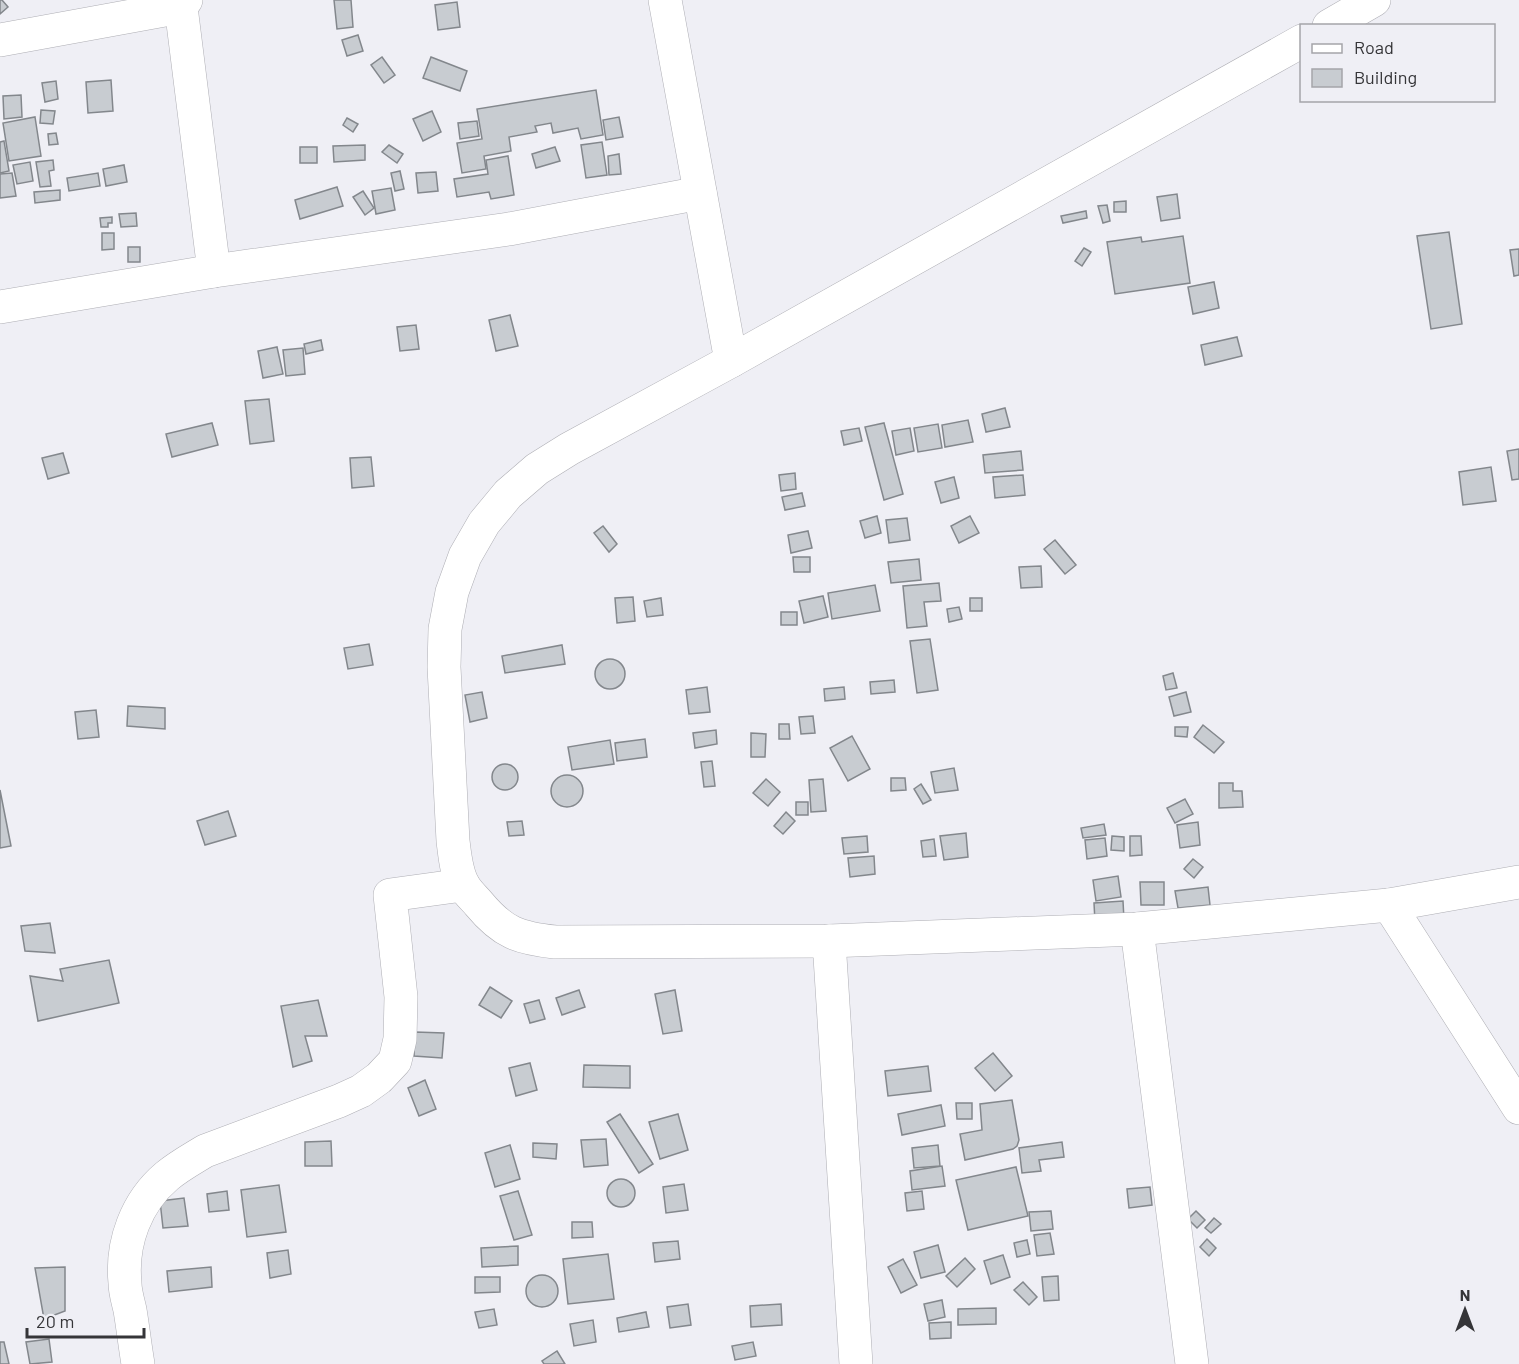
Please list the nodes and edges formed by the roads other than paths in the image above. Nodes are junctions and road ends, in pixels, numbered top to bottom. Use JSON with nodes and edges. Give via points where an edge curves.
{"nodes":[{"id":1,"x":666,"y":0,"type":"edge"},
{"id":2,"x":1374,"y":0,"type":"edge"},
{"id":3,"x":184,"y":3,"type":"edge"},
{"id":4,"x":1332,"y":24,"type":"edge"},
{"id":5,"x":0,"y":40,"type":"edge"},
{"id":6,"x":1300,"y":42,"type":"edge"},
{"id":7,"x":700,"y":194,"type":"junction"},
{"id":8,"x":214,"y":271,"type":"junction"},
{"id":9,"x":0,"y":307,"type":"edge"},
{"id":10,"x":731,"y":361,"type":"junction"},
{"id":11,"x":1519,"y":882,"type":"edge"},
{"id":12,"x":463,"y":885,"type":"junction"},
{"id":13,"x":1389,"y":905,"type":"junction"},
{"id":14,"x":1137,"y":929,"type":"junction"},
{"id":15,"x":829,"y":941,"type":"junction"},
{"id":16,"x":1519,"y":1108,"type":"edge"},
{"id":17,"x":138,"y":1364,"type":"edge"},
{"id":18,"x":856,"y":1364,"type":"edge"},
{"id":19,"x":1192,"y":1364,"type":"edge"}],
"edges":[{"from":1,"to":7,"type":"street"},
{"from":2,"to":4,"type":"street"},
{"from":3,"to":5,"type":"street"},
{"from":3,"to":8,"type":"street"},
{"from":6,"to":10,"type":"street"},
{"from":7,"to":8,"type":"street","via":[[509,229]]},
{"from":7,"to":10,"type":"street"},
{"from":8,"to":9,"type":"street"},
{"from":10,"to":12,"type":"street","via":[[537,469],[508,494],[484,523],[465,556],[452,592],[445,629],[444,667],[453,841]]},
{"from":11,"to":13,"type":"street"},
{"from":12,"to":15,"type":"street","via":[[492,920],[511,933],[533,940]]},
{"from":12,"to":17,"type":"street","via":[[390,896],[401,997],[400,1039],[395,1061],[379,1078],[339,1101],[184,1162],[149,1194],[128,1237],[124,1260],[124,1284]]},
{"from":13,"to":14,"type":"street"},
{"from":13,"to":16,"type":"street"},
{"from":14,"to":15,"type":"street"},
{"from":14,"to":19,"type":"street"},
{"from":15,"to":18,"type":"street"}]}
